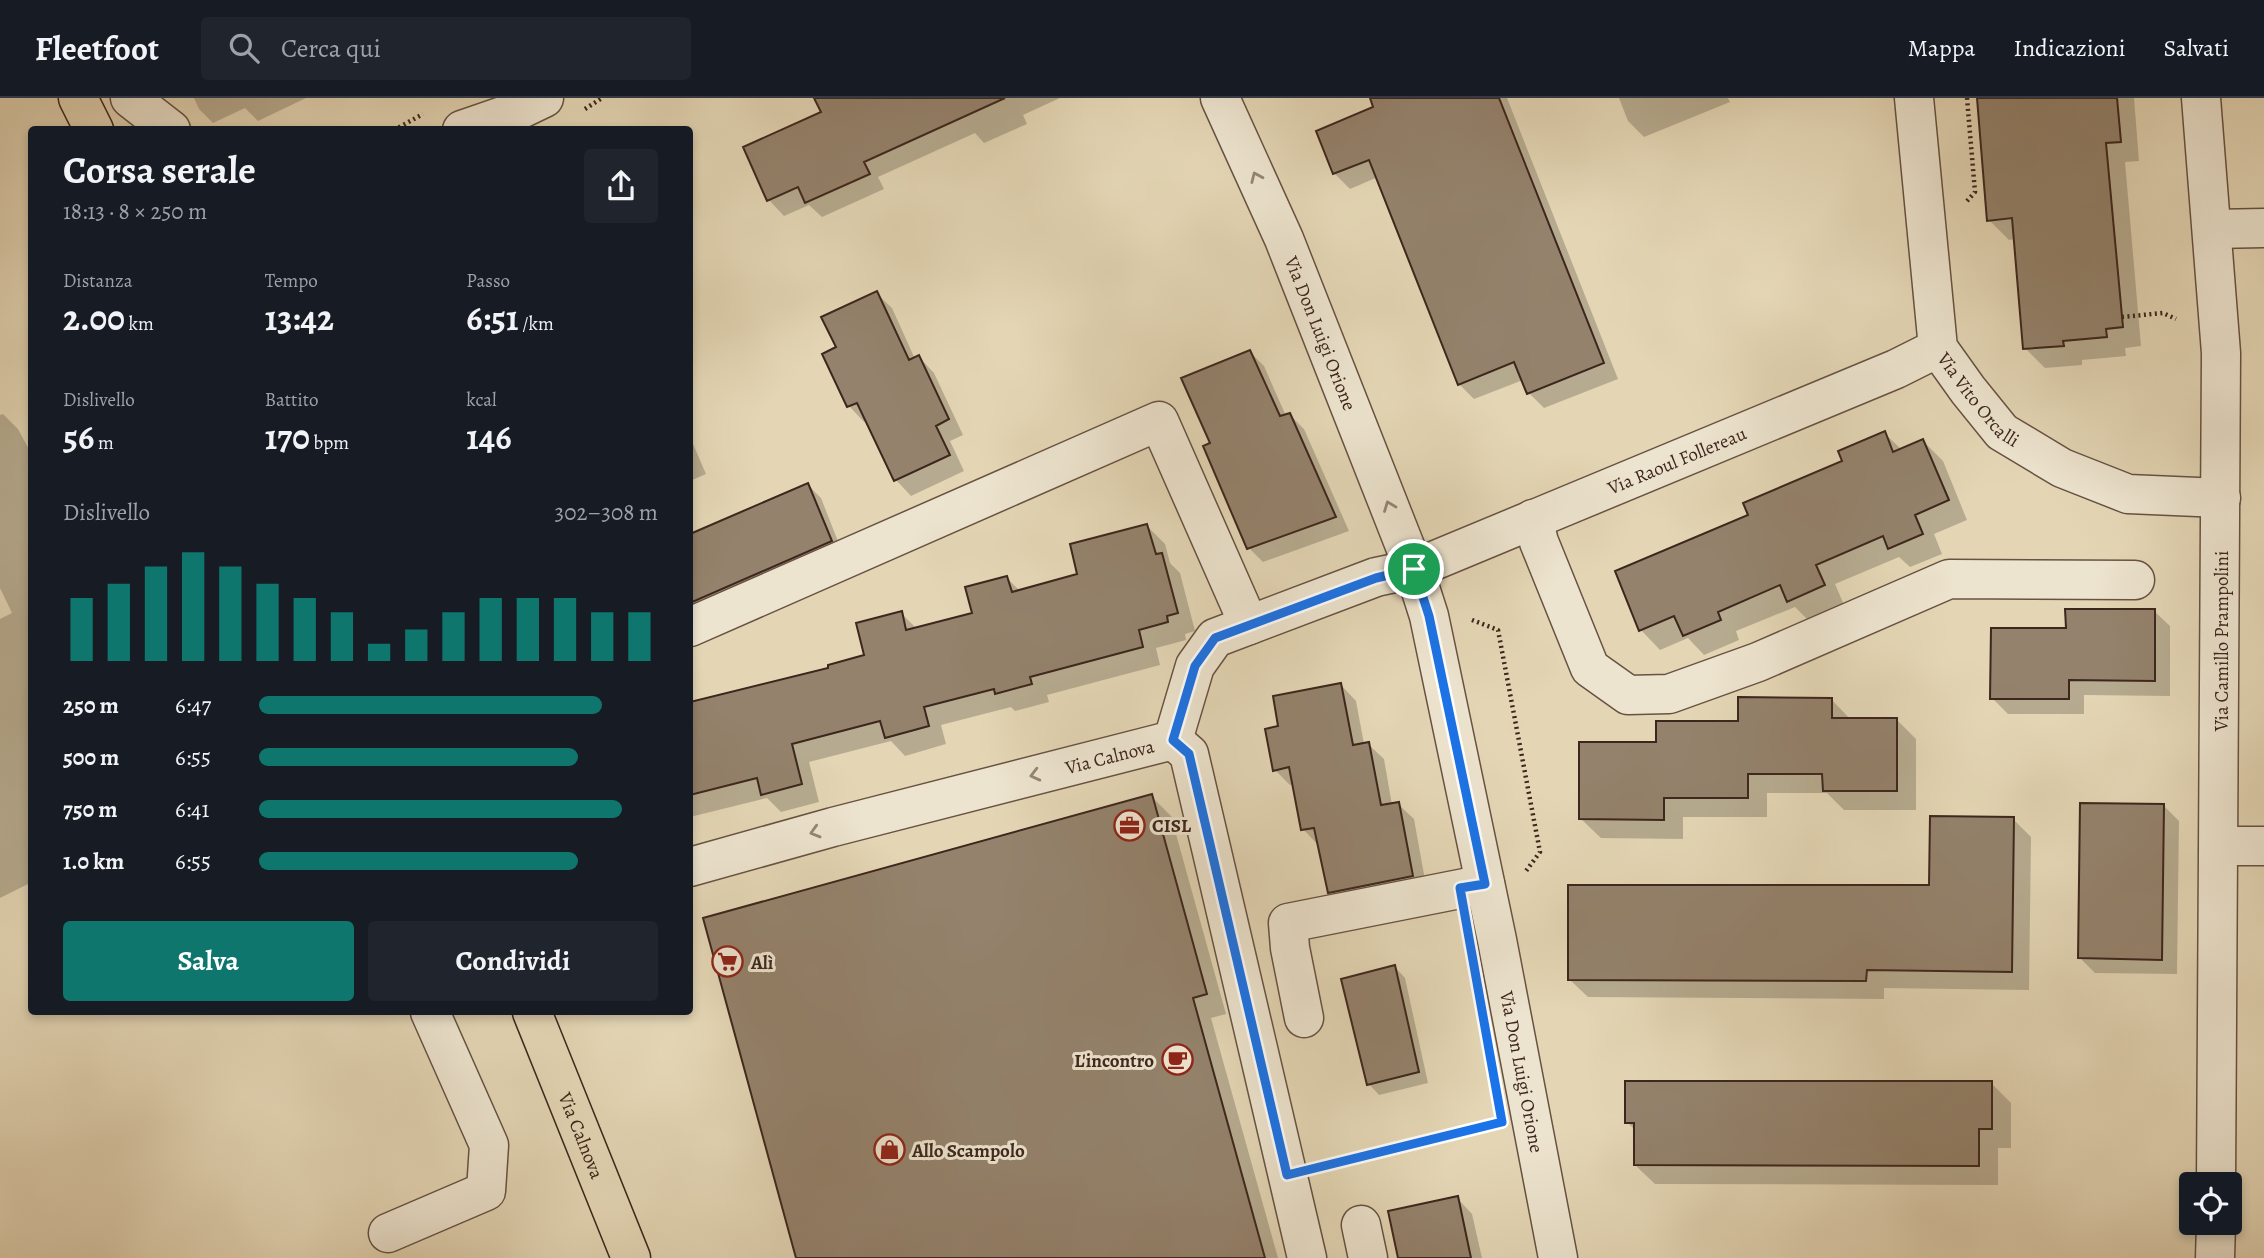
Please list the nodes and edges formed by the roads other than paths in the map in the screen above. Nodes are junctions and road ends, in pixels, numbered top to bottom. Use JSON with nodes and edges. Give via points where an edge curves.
{"nodes":[{"id":1,"x":78,"y":98,"type":"edge"},
{"id":2,"x":130,"y":98,"type":"edge"},
{"id":3,"x":1220,"y":98,"type":"edge"},
{"id":4,"x":1914,"y":98,"type":"edge"},
{"id":5,"x":2202,"y":98,"type":"edge"},
{"id":6,"x":519,"y":113,"type":"edge"},
{"id":7,"x":92,"y":126,"type":"edge"},
{"id":8,"x":166,"y":126,"type":"edge"},
{"id":9,"x":475,"y":126,"type":"edge"},
{"id":10,"x":2264,"y":228,"type":"edge"},
{"id":11,"x":2212,"y":229,"type":"junction"},
{"id":12,"x":1938,"y":348,"type":"junction"},
{"id":13,"x":2221,"y":498,"type":"junction"},
{"id":14,"x":1533,"y":519,"type":"junction"},
{"id":15,"x":1414,"y":569,"type":"junction"},
{"id":16,"x":2135,"y":580,"type":"dead end"},
{"id":17,"x":693,"y":625,"type":"edge"},
{"id":18,"x":1232,"y":631,"type":"junction"},
{"id":19,"x":1173,"y":740,"type":"junction"},
{"id":20,"x":2219,"y":846,"type":"junction"},
{"id":21,"x":2264,"y":846,"type":"edge"},
{"id":22,"x":693,"y":866,"type":"edge"},
{"id":23,"x":1503,"y":881,"type":"junction"},
{"id":24,"x":431,"y":1015,"type":"edge"},
{"id":25,"x":533,"y":1015,"type":"edge"},
{"id":26,"x":1304,"y":1018,"type":"dead end"},
{"id":27,"x":2216,"y":1172,"type":"edge"},
{"id":28,"x":388,"y":1233,"type":"dead end"},
{"id":29,"x":2216,"y":1235,"type":"edge"},
{"id":30,"x":631,"y":1258,"type":"edge"},
{"id":31,"x":1307,"y":1258,"type":"edge"},
{"id":32,"x":1558,"y":1258,"type":"edge"},
{"id":33,"x":2215,"y":1258,"type":"edge"}],
"edges":[{"from":1,"to":7,"type":"main road"},
{"from":2,"to":8,"type":"street"},
{"from":15,"to":3,"type":"street","name":"Via Don Luigi Orione","one_way":true,"via":[[1284,239]]},
{"from":4,"to":12,"type":"street","name":"Via Vito Orcalli"},
{"from":5,"to":11,"type":"street","name":"Via Camillo Prampolini"},
{"from":6,"to":9,"type":"street"},
{"from":10,"to":11,"type":"street"},
{"from":11,"to":13,"type":"street","name":"Via Camillo Prampolini","via":[[2221,352]]},
{"from":12,"to":13,"type":"street","name":"Via Vito Orcalli","via":[[2002,432],[2062,468],[2128,494]]},
{"from":12,"to":14,"type":"street","name":"Via Raoul Follereau"},
{"from":13,"to":20,"type":"street","name":"Via Camillo Prampolini"},
{"from":14,"to":15,"type":"street","name":"Via Raoul Follereau"},
{"from":14,"to":16,"type":"street","via":[[1590,668],[1628,695],[1670,694],[1758,662],[1949,579]]},
{"from":15,"to":18,"type":"street","via":[[1376,578]]},
{"from":15,"to":23,"type":"street","name":"Via Don Luigi Orione"},
{"from":17,"to":18,"type":"street","via":[[1159,421]]},
{"from":18,"to":19,"type":"street","via":[[1195,666]]},
{"from":19,"to":22,"type":"street","name":"Via Calnova","one_way":true},
{"from":19,"to":31,"type":"street","name":"Via Calnova","via":[[1189,754]]},
{"from":20,"to":21,"type":"street"},
{"from":20,"to":27,"type":"street","name":"Via Camillo Prampolini"},
{"from":23,"to":26,"type":"street","via":[[1288,923]]},
{"from":23,"to":32,"type":"street","name":"Via Don Luigi Orione"},
{"from":24,"to":28,"type":"street","via":[[489,1145],[486,1191]]},
{"from":25,"to":30,"type":"main road","name":"Via Calnova"},
{"from":29,"to":33,"type":"street"}]}
